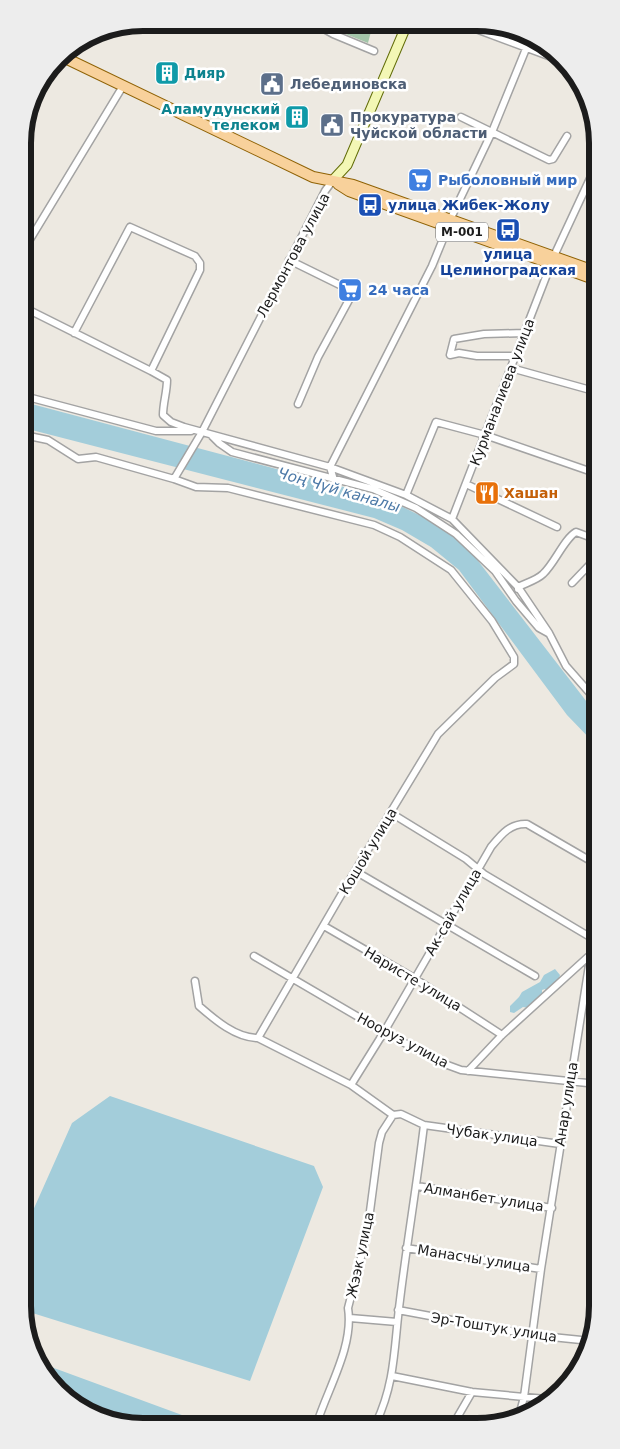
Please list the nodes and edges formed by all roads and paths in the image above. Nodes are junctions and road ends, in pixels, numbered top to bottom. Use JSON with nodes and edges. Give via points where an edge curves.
{"nodes":[{"id":1,"x":328,"y":31,"type":"edge"},
{"id":2,"x":404,"y":31,"type":"edge"},
{"id":3,"x":484,"y":31,"type":"edge"},
{"id":4,"x":528,"y":44,"type":"edge"},
{"id":5,"x":526,"y":48,"type":"junction"},
{"id":6,"x":374,"y":51,"type":"dead end"},
{"id":7,"x":546,"y":55,"type":"edge"},
{"id":8,"x":68,"y":60,"type":"edge"},
{"id":9,"x":122,"y":86,"type":"junction"},
{"id":10,"x":461,"y":117,"type":"dead end"},
{"id":11,"x":492,"y":132,"type":"junction"},
{"id":12,"x":567,"y":136,"type":"dead end"},
{"id":13,"x":333,"y":180,"type":"junction"},
{"id":14,"x":589,"y":181,"type":"edge"},
{"id":15,"x":449,"y":223,"type":"junction"},
{"id":16,"x":31,"y":236,"type":"edge"},
{"id":17,"x":289,"y":260,"type":"junction"},
{"id":18,"x":552,"y":260,"type":"junction"},
{"id":19,"x":589,"y":270,"type":"edge"},
{"id":20,"x":589,"y":277,"type":"edge"},
{"id":21,"x":31,"y":311,"type":"edge"},
{"id":22,"x":74,"y":333,"type":"junction"},
{"id":23,"x":525,"y":333,"type":"junction"},
{"id":24,"x":516,"y":356,"type":"junction"},
{"id":25,"x":511,"y":368,"type":"junction"},
{"id":26,"x":151,"y":370,"type":"junction"},
{"id":27,"x":589,"y":390,"type":"edge"},
{"id":28,"x":31,"y":398,"type":"edge"},
{"id":29,"x":298,"y":404,"type":"dead end"},
{"id":30,"x":202,"y":432,"type":"junction"},
{"id":31,"x":210,"y":434,"type":"junction"},
{"id":32,"x":485,"y":435,"type":"junction"},
{"id":33,"x":31,"y":436,"type":"edge"},
{"id":34,"x":330,"y":467,"type":"junction"},
{"id":35,"x":589,"y":470,"type":"edge"},
{"id":36,"x":176,"y":476,"type":"junction"},
{"id":37,"x":334,"y":480,"type":"junction"},
{"id":38,"x":466,"y":484,"type":"junction"},
{"id":39,"x":406,"y":496,"type":"junction"},
{"id":40,"x":452,"y":519,"type":"junction"},
{"id":41,"x":557,"y":528,"type":"dead end"},
{"id":42,"x":456,"y":534,"type":"junction"},
{"id":43,"x":589,"y":537,"type":"edge"},
{"id":44,"x":589,"y":565,"type":"edge"},
{"id":45,"x":572,"y":583,"type":"dead end"},
{"id":46,"x":518,"y":587,"type":"junction"},
{"id":47,"x":516,"y":601,"type":"junction"},
{"id":48,"x":549,"y":633,"type":"junction"},
{"id":49,"x":589,"y":692,"type":"edge"},
{"id":50,"x":391,"y":813,"type":"junction"},
{"id":51,"x":589,"y":860,"type":"edge"},
{"id":52,"x":478,"y":869,"type":"junction"},
{"id":53,"x":355,"y":871,"type":"junction"},
{"id":54,"x":446,"y":924,"type":"junction"},
{"id":55,"x":324,"y":926,"type":"junction"},
{"id":56,"x":589,"y":937,"type":"edge"},
{"id":57,"x":589,"y":955,"type":"edge"},
{"id":58,"x":254,"y":956,"type":"dead end"},
{"id":59,"x":589,"y":960,"type":"edge"},
{"id":60,"x":535,"y":976,"type":"dead end"},
{"id":61,"x":414,"y":978,"type":"junction"},
{"id":62,"x":293,"y":979,"type":"junction"},
{"id":63,"x":195,"y":981,"type":"dead end"},
{"id":64,"x":384,"y":1032,"type":"junction"},
{"id":65,"x":502,"y":1034,"type":"junction"},
{"id":66,"x":258,"y":1038,"type":"junction"},
{"id":67,"x":468,"y":1071,"type":"junction"},
{"id":68,"x":569,"y":1082,"type":"junction"},
{"id":69,"x":589,"y":1083,"type":"edge"},
{"id":70,"x":351,"y":1085,"type":"junction"},
{"id":71,"x":393,"y":1115,"type":"junction"},
{"id":72,"x":424,"y":1125,"type":"junction"},
{"id":73,"x":560,"y":1144,"type":"junction"},
{"id":74,"x":416,"y":1186,"type":"junction"},
{"id":75,"x":552,"y":1208,"type":"junction"},
{"id":76,"x":406,"y":1248,"type":"junction"},
{"id":77,"x":541,"y":1269,"type":"junction"},
{"id":78,"x":398,"y":1310,"type":"junction"},
{"id":79,"x":350,"y":1318,"type":"junction"},
{"id":80,"x":397,"y":1322,"type":"junction"},
{"id":81,"x":532,"y":1335,"type":"junction"},
{"id":82,"x":583,"y":1340,"type":"edge"},
{"id":83,"x":392,"y":1376,"type":"junction"},
{"id":84,"x":472,"y":1392,"type":"junction"},
{"id":85,"x":524,"y":1397,"type":"junction"},
{"id":86,"x":540,"y":1398,"type":"edge"},
{"id":87,"x":521,"y":1409,"type":"edge"},
{"id":88,"x":319,"y":1418,"type":"edge"},
{"id":89,"x":378,"y":1418,"type":"edge"},
{"id":90,"x":457,"y":1418,"type":"edge"}],
"edges":[{"from":1,"to":6,"type":"street"},
{"from":2,"to":13,"type":"main road","name":"Лермонтова улица","via":[[347,165]]},
{"from":3,"to":5,"type":"street"},
{"from":4,"to":5,"type":"street"},
{"from":5,"to":7,"type":"street"},
{"from":5,"to":11,"type":"street"},
{"from":8,"to":9,"type":"main road","number":"М-001"},
{"from":9,"to":13,"type":"main road","number":"М-001","via":[[312,177]]},
{"from":9,"to":16,"type":"street"},
{"from":10,"to":11,"type":"street"},
{"from":11,"to":12,"type":"street","via":[[551,160]]},
{"from":11,"to":15,"type":"street"},
{"from":13,"to":15,"type":"main road","number":"М-001"},
{"from":13,"to":17,"type":"street","name":"Лермонтова улица"},
{"from":14,"to":18,"type":"street","name":"Курманалиева улица"},
{"from":15,"to":18,"type":"main road","number":"М-001"},
{"from":15,"to":34,"type":"street","via":[[432,266]]},
{"from":17,"to":29,"type":"street","via":[[350,290],[350,298],[318,357]]},
{"from":17,"to":30,"type":"street","name":"Лермонтова улица"},
{"from":18,"to":19,"type":"main road","number":"М-001"},
{"from":18,"to":20,"type":"main road","number":"М-001"},
{"from":18,"to":23,"type":"street","name":"Курманалиева улица"},
{"from":21,"to":22,"type":"street"},
{"from":22,"to":26,"type":"street"},
{"from":22,"to":26,"type":"street","via":[[130,227],[195,256],[200,270]]},
{"from":23,"to":24,"type":"street","name":"Курманалиева улица"},
{"from":23,"to":24,"type":"street","via":[[454,339],[450,355]]},
{"from":24,"to":25,"type":"street","name":"Курманалиева улица"},
{"from":25,"to":27,"type":"street"},
{"from":25,"to":32,"type":"street","name":"Курманалиева улица"},
{"from":26,"to":30,"type":"street","via":[[167,380],[163,415],[171,422]]},
{"from":28,"to":30,"type":"street","via":[[156,431]]},
{"from":30,"to":31,"type":"street"},
{"from":30,"to":36,"type":"street","name":"Лермонтова улица"},
{"from":31,"to":34,"type":"street"},
{"from":31,"to":37,"type":"street","via":[[232,452]]},
{"from":32,"to":35,"type":"street"},
{"from":32,"to":38,"type":"street","name":"Курманалиева улица"},
{"from":32,"to":39,"type":"street","via":[[436,422]]},
{"from":33,"to":36,"type":"street","via":[[48,440],[78,459],[96,456]]},
{"from":34,"to":37,"type":"street"},
{"from":34,"to":39,"type":"street"},
{"from":36,"to":50,"type":"street","name":"Кошой улица","via":[[196,487],[228,488],[374,525],[400,537],[452,570],[492,621],[514,657],[514,664],[495,678],[438,734]]},
{"from":37,"to":42,"type":"street","via":[[373,489],[408,504]]},
{"from":38,"to":40,"type":"street","name":"Курманалиева улица"},
{"from":38,"to":41,"type":"street"},
{"from":39,"to":40,"type":"street"},
{"from":40,"to":42,"type":"street"},
{"from":40,"to":46,"type":"street"},
{"from":42,"to":47,"type":"street","via":[[495,571]]},
{"from":43,"to":46,"type":"street","via":[[576,532],[543,575]]},
{"from":44,"to":45,"type":"street"},
{"from":46,"to":47,"type":"street"},
{"from":46,"to":48,"type":"street"},
{"from":47,"to":48,"type":"street","via":[[539,628]]},
{"from":48,"to":49,"type":"street","via":[[566,666]]},
{"from":50,"to":52,"type":"street","name":"Анар улица"},
{"from":50,"to":53,"type":"street","name":"Кошой улица"},
{"from":51,"to":52,"type":"street","name":"Ак-сай улица","via":[[520,823],[502,833]]},
{"from":52,"to":54,"type":"street","name":"Ак-сай улица"},
{"from":52,"to":56,"type":"street","name":"Анар улица"},
{"from":53,"to":54,"type":"street"},
{"from":53,"to":55,"type":"street","name":"Кошой улица"},
{"from":54,"to":60,"type":"street"},
{"from":54,"to":61,"type":"street","name":"Ак-сай улица"},
{"from":55,"to":61,"type":"street","name":"Наристе улица"},
{"from":55,"to":62,"type":"street","name":"Кошой улица"},
{"from":57,"to":65,"type":"street"},
{"from":58,"to":62,"type":"street","name":"Нооруз улица"},
{"from":59,"to":68,"type":"street","name":"Анар улица"},
{"from":61,"to":64,"type":"street","name":"Ак-сай улица"},
{"from":61,"to":65,"type":"street","name":"Наристе улица"},
{"from":62,"to":64,"type":"street","name":"Нооруз улица"},
{"from":62,"to":66,"type":"street","name":"Кошой улица"},
{"from":63,"to":66,"type":"street","via":[[199,1006],[219,1023],[249,1038]]},
{"from":64,"to":67,"type":"street","name":"Нооруз улица","via":[[442,1063]]},
{"from":64,"to":70,"type":"street","name":"Ак-сай улица"},
{"from":65,"to":67,"type":"street"},
{"from":66,"to":70,"type":"street"},
{"from":67,"to":68,"type":"street","name":"Нооруз улица"},
{"from":68,"to":69,"type":"street","name":"Нооруз улица"},
{"from":68,"to":73,"type":"street","name":"Анар улица"},
{"from":70,"to":71,"type":"street"},
{"from":71,"to":72,"type":"street","via":[[401,1114]]},
{"from":71,"to":79,"type":"street","name":"Жээк улица","via":[[379,1143],[367,1234],[348,1308]]},
{"from":72,"to":73,"type":"street","name":"Чубак улица"},
{"from":72,"to":74,"type":"street"},
{"from":73,"to":75,"type":"street","name":"Анар улица"},
{"from":74,"to":75,"type":"street","name":"Алманбет улица"},
{"from":74,"to":76,"type":"street"},
{"from":75,"to":77,"type":"street","name":"Анар улица"},
{"from":76,"to":77,"type":"street","name":"Манасчы улица"},
{"from":76,"to":78,"type":"street"},
{"from":77,"to":81,"type":"street","name":"Анар улица"},
{"from":78,"to":80,"type":"street"},
{"from":78,"to":81,"type":"street","name":"Эр-Тоштук улица"},
{"from":79,"to":80,"type":"street"},
{"from":79,"to":88,"type":"street","name":"Жээк улица","via":[[343,1355]]},
{"from":80,"to":83,"type":"street"},
{"from":81,"to":82,"type":"street","name":"Эр-Тоштук улица"},
{"from":81,"to":85,"type":"street","name":"Анар улица"},
{"from":83,"to":84,"type":"street"},
{"from":83,"to":89,"type":"street"},
{"from":84,"to":85,"type":"street"},
{"from":84,"to":90,"type":"street"},
{"from":85,"to":86,"type":"street"},
{"from":85,"to":87,"type":"street","name":"Анар улица"}]}
